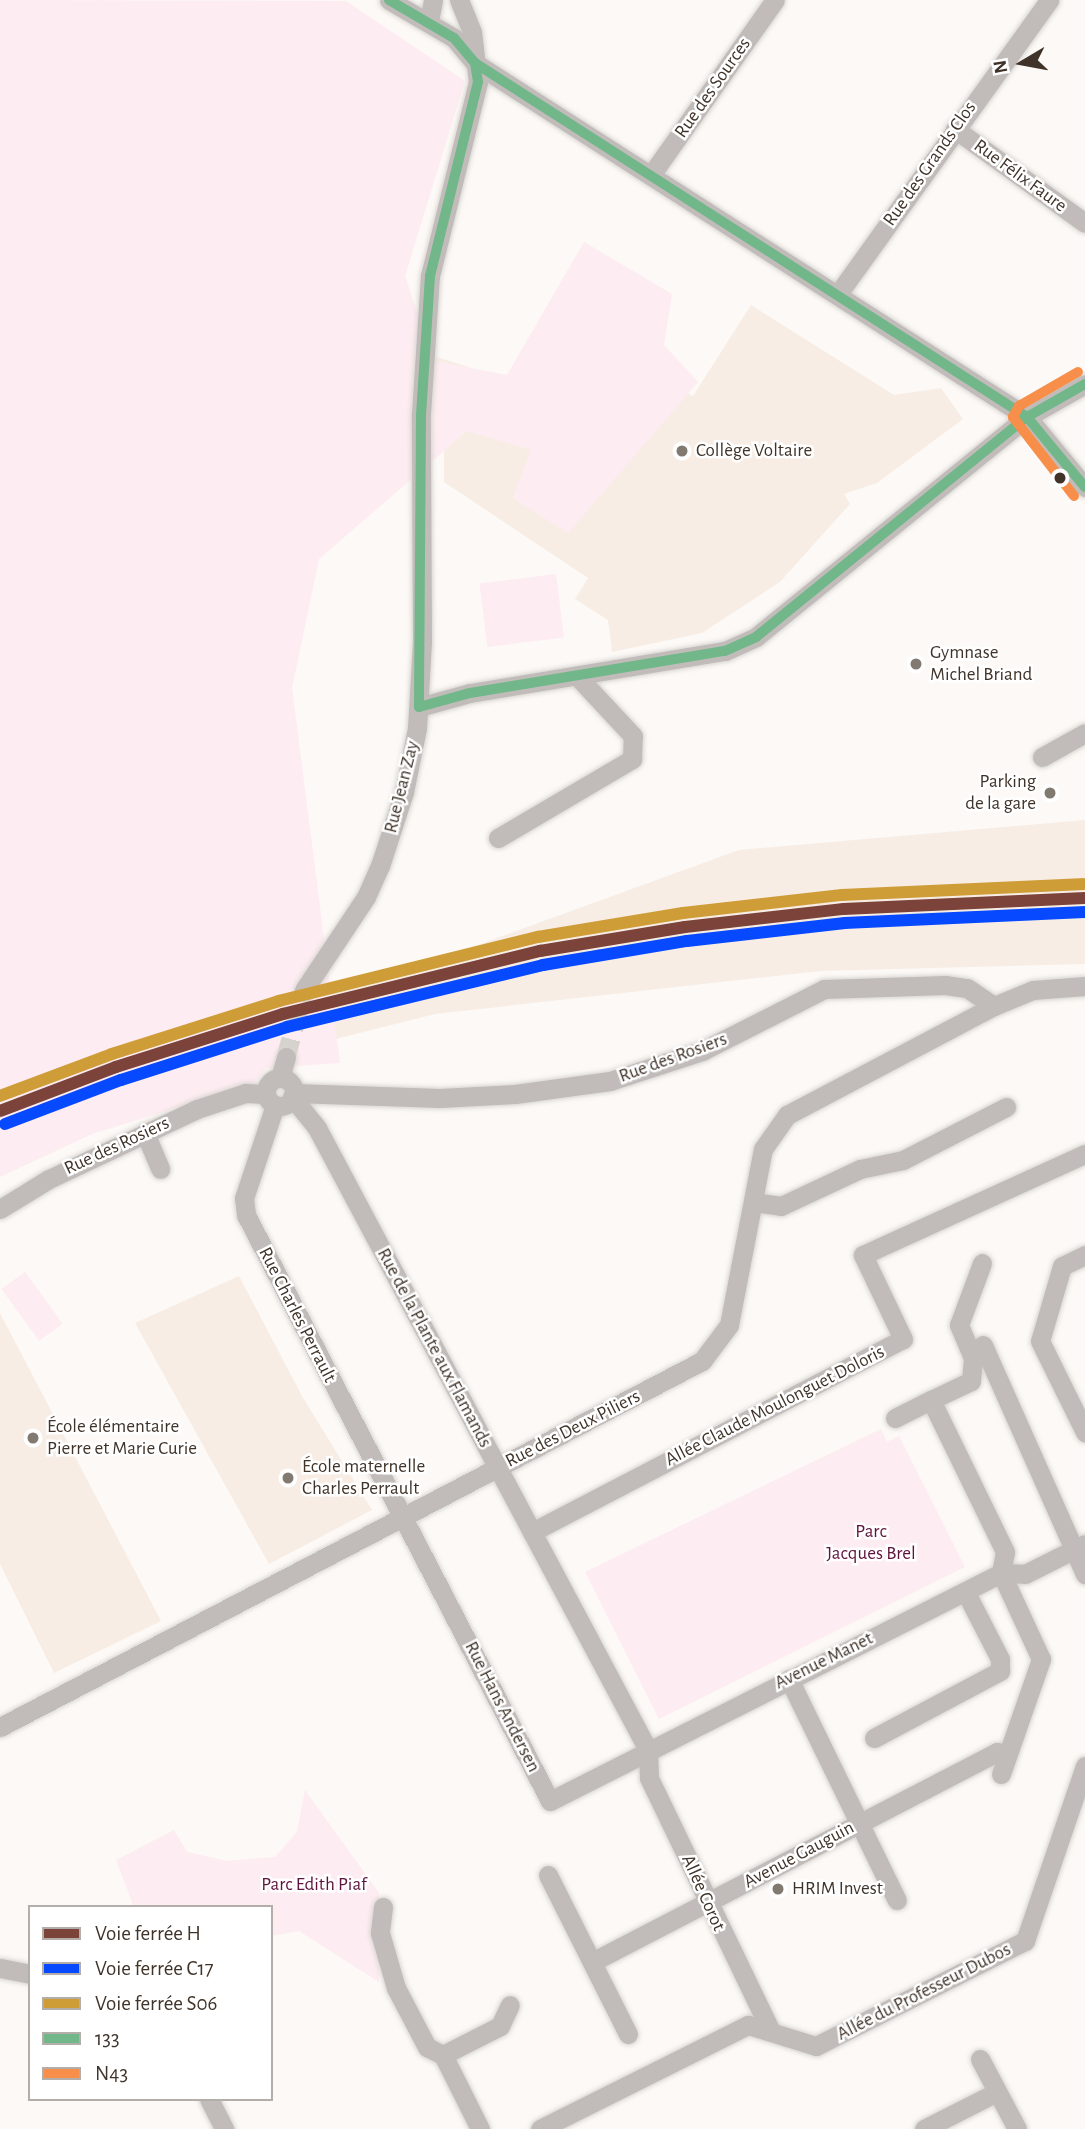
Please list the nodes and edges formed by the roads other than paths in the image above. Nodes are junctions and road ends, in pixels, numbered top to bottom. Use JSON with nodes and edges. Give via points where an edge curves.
{"nodes":[{"id":1,"x":389,"y":0,"type":"edge"},
{"id":2,"x":433,"y":0,"type":"edge"},
{"id":3,"x":459,"y":0,"type":"edge"},
{"id":4,"x":775,"y":0,"type":"edge"},
{"id":5,"x":1049,"y":0,"type":"edge"},
{"id":6,"x":467,"y":19,"type":"junction"},
{"id":7,"x":429,"y":21,"type":"junction"},
{"id":8,"x":454,"y":38,"type":"junction"},
{"id":9,"x":475,"y":63,"type":"junction"},
{"id":10,"x":955,"y":129,"type":"junction"},
{"id":11,"x":651,"y":175,"type":"junction"},
{"id":12,"x":1085,"y":223,"type":"edge"},
{"id":13,"x":838,"y":294,"type":"junction"},
{"id":14,"x":1085,"y":384,"type":"edge"},
{"id":15,"x":1027,"y":417,"type":"junction"},
{"id":16,"x":1085,"y":487,"type":"edge"},
{"id":17,"x":578,"y":677,"type":"junction"},
{"id":18,"x":419,"y":707,"type":"junction"},
{"id":19,"x":1085,"y":733,"type":"edge"},
{"id":20,"x":1042,"y":757,"type":"dead end"},
{"id":21,"x":498,"y":838,"type":"dead end"},
{"id":22,"x":1085,"y":986,"type":"edge"},
{"id":23,"x":304,"y":990,"type":"tunnel mouth"},
{"id":24,"x":994,"y":1006,"type":"junction"},
{"id":25,"x":286,"y":1057,"type":"tunnel mouth"},
{"id":26,"x":281,"y":1093,"type":"junction"},
{"id":27,"x":1006,"y":1107,"type":"dead end"},
{"id":28,"x":145,"y":1133,"type":"junction"},
{"id":29,"x":1085,"y":1154,"type":"edge"},
{"id":30,"x":160,"y":1168,"type":"dead end"},
{"id":31,"x":753,"y":1202,"type":"junction"},
{"id":32,"x":0,"y":1209,"type":"edge"},
{"id":33,"x":1085,"y":1255,"type":"edge"},
{"id":34,"x":982,"y":1263,"type":"dead end"},
{"id":35,"x":983,"y":1345,"type":"dead end"},
{"id":36,"x":932,"y":1400,"type":"junction"},
{"id":37,"x":895,"y":1418,"type":"dead end"},
{"id":38,"x":1085,"y":1432,"type":"edge"},
{"id":39,"x":498,"y":1467,"type":"junction"},
{"id":40,"x":405,"y":1515,"type":"junction"},
{"id":41,"x":532,"y":1532,"type":"junction"},
{"id":42,"x":1078,"y":1547,"type":"edge"},
{"id":43,"x":1001,"y":1573,"type":"junction"},
{"id":44,"x":1085,"y":1574,"type":"edge"},
{"id":45,"x":965,"y":1591,"type":"junction"},
{"id":46,"x":789,"y":1679,"type":"junction"},
{"id":47,"x":0,"y":1727,"type":"edge"},
{"id":48,"x":874,"y":1738,"type":"dead end"},
{"id":49,"x":648,"y":1751,"type":"junction"},
{"id":50,"x":1008,"y":1754,"type":"junction"},
{"id":51,"x":1085,"y":1766,"type":"edge"},
{"id":52,"x":1001,"y":1774,"type":"dead end"},
{"id":53,"x":860,"y":1822,"type":"junction"},
{"id":54,"x":548,"y":1875,"type":"dead end"},
{"id":55,"x":897,"y":1900,"type":"dead end"},
{"id":56,"x":706,"y":1904,"type":"junction"},
{"id":57,"x":383,"y":1908,"type":"dead end"},
{"id":58,"x":592,"y":1962,"type":"junction"},
{"id":59,"x":0,"y":1968,"type":"edge"},
{"id":60,"x":28,"y":1974,"type":"edge"},
{"id":61,"x":510,"y":2005,"type":"dead end"},
{"id":62,"x":771,"y":2031,"type":"junction"},
{"id":63,"x":628,"y":2034,"type":"dead end"},
{"id":64,"x":443,"y":2055,"type":"junction"},
{"id":65,"x":980,"y":2059,"type":"dead end"},
{"id":66,"x":997,"y":2092,"type":"junction"},
{"id":67,"x":210,"y":2101,"type":"edge"},
{"id":68,"x":224,"y":2129,"type":"edge"},
{"id":69,"x":480,"y":2129,"type":"edge"},
{"id":70,"x":540,"y":2129,"type":"edge"},
{"id":71,"x":924,"y":2129,"type":"edge"},
{"id":72,"x":1017,"y":2129,"type":"edge"}],
"edges":[{"from":1,"to":7,"type":"street"},
{"from":2,"to":7,"type":"street"},
{"from":3,"to":6,"type":"street","name":"Rue Jean Zay"},
{"from":4,"to":11,"type":"street","name":"Rue des Sources"},
{"from":5,"to":10,"type":"street","name":"Rue des Grands Clos"},
{"from":6,"to":8,"type":"street"},
{"from":6,"to":9,"type":"street","name":"Rue Jean Zay"},
{"from":7,"to":8,"type":"street"},
{"from":8,"to":9,"type":"street"},
{"from":9,"to":11,"type":"street"},
{"from":9,"to":18,"type":"street","name":"Rue Jean Zay","via":[[478,82],[430,276],[421,414]]},
{"from":10,"to":12,"type":"street","name":"Rue Félix Faure"},
{"from":10,"to":13,"type":"street","name":"Rue des Grands Clos"},
{"from":11,"to":13,"type":"street"},
{"from":13,"to":15,"type":"street"},
{"from":14,"to":15,"type":"street"},
{"from":15,"to":16,"type":"street"},
{"from":15,"to":17,"type":"street","via":[[756,636],[725,650]]},
{"from":17,"to":18,"type":"street","via":[[470,693]]},
{"from":17,"to":21,"type":"street","via":[[633,736],[632,759]]},
{"from":18,"to":23,"type":"street","name":"Rue Jean Zay","via":[[404,792],[380,866],[366,897]]},
{"from":19,"to":20,"type":"street"},
{"from":22,"to":24,"type":"street","name":"Rue des Deux Piliers","via":[[1033,990]]},
{"from":24,"to":26,"type":"street","name":"Rue des Rosiers","via":[[967,988],[945,985],[843,988],[807,997],[758,1025],[662,1066],[610,1082],[440,1098]]},
{"from":24,"to":31,"type":"street","name":"Rue des Deux Piliers","via":[[787,1115],[762,1149]]},
{"from":25,"to":26,"type":"street"},
{"from":26,"to":28,"type":"street","name":"Rue des Rosiers","via":[[246,1093]]},
{"from":26,"to":39,"type":"street","name":"Rue de la Plante aux Flamands","via":[[317,1128]]},
{"from":26,"to":40,"type":"street","name":"Rue Charles Perrault","via":[[244,1198],[246,1215]]},
{"from":27,"to":31,"type":"street","via":[[903,1160],[860,1169],[781,1206]]},
{"from":28,"to":30,"type":"street"},
{"from":28,"to":32,"type":"street","name":"Rue des Rosiers","via":[[49,1179]]},
{"from":29,"to":41,"type":"street","name":"Allée Claude Moulonguet Doloris","via":[[863,1255],[903,1339]]},
{"from":31,"to":39,"type":"street","name":"Rue des Deux Piliers","via":[[729,1325],[716,1347],[685,1372]]},
{"from":33,"to":38,"type":"street","via":[[1062,1266],[1040,1341]]},
{"from":34,"to":36,"type":"street","via":[[959,1325],[973,1358],[971,1381]]},
{"from":35,"to":42,"type":"street"},
{"from":36,"to":37,"type":"street"},
{"from":36,"to":43,"type":"street","via":[[1005,1552]]},
{"from":39,"to":40,"type":"street","name":"Rue des Deux Piliers"},
{"from":39,"to":41,"type":"street","name":"Rue de la Plante aux Flamands"},
{"from":40,"to":47,"type":"street","name":"Rue des Deux Piliers"},
{"from":40,"to":49,"type":"street","name":"Rue Hans Andersen","via":[[550,1801]]},
{"from":41,"to":49,"type":"street","name":"Rue de la Plante aux Flamands"},
{"from":42,"to":43,"type":"street","name":"Avenue Manet","via":[[1025,1574]]},
{"from":42,"to":44,"type":"street"},
{"from":43,"to":45,"type":"street","name":"Avenue Manet"},
{"from":43,"to":50,"type":"street","via":[[1041,1659]]},
{"from":45,"to":46,"type":"street","name":"Avenue Manet"},
{"from":45,"to":48,"type":"street","via":[[1000,1659],[1000,1671]]},
{"from":46,"to":49,"type":"street","name":"Avenue Manet"},
{"from":46,"to":53,"type":"street"},
{"from":49,"to":56,"type":"street","name":"Allée Corot","via":[[649,1779]]},
{"from":50,"to":52,"type":"street"},
{"from":50,"to":53,"type":"street","name":"Avenue Gauguin","via":[[998,1752]]},
{"from":51,"to":62,"type":"street","name":"Allée du Professeur Dubos","via":[[1025,1941],[816,2046]]},
{"from":53,"to":55,"type":"street"},
{"from":53,"to":56,"type":"street","name":"Avenue Gauguin"},
{"from":54,"to":58,"type":"street"},
{"from":56,"to":58,"type":"street","name":"Avenue Gauguin"},
{"from":56,"to":62,"type":"street","name":"Allée Corot"},
{"from":57,"to":64,"type":"street","via":[[380,1933],[396,1987],[427,2047]]},
{"from":58,"to":63,"type":"street"},
{"from":59,"to":60,"type":"street"},
{"from":61,"to":64,"type":"street","via":[[500,2026]]},
{"from":62,"to":70,"type":"street","name":"Allée du Professeur Dubos","via":[[748,2025]]},
{"from":64,"to":69,"type":"street"},
{"from":65,"to":66,"type":"street"},
{"from":66,"to":71,"type":"street"},
{"from":66,"to":72,"type":"street"},
{"from":67,"to":68,"type":"street"}]}
